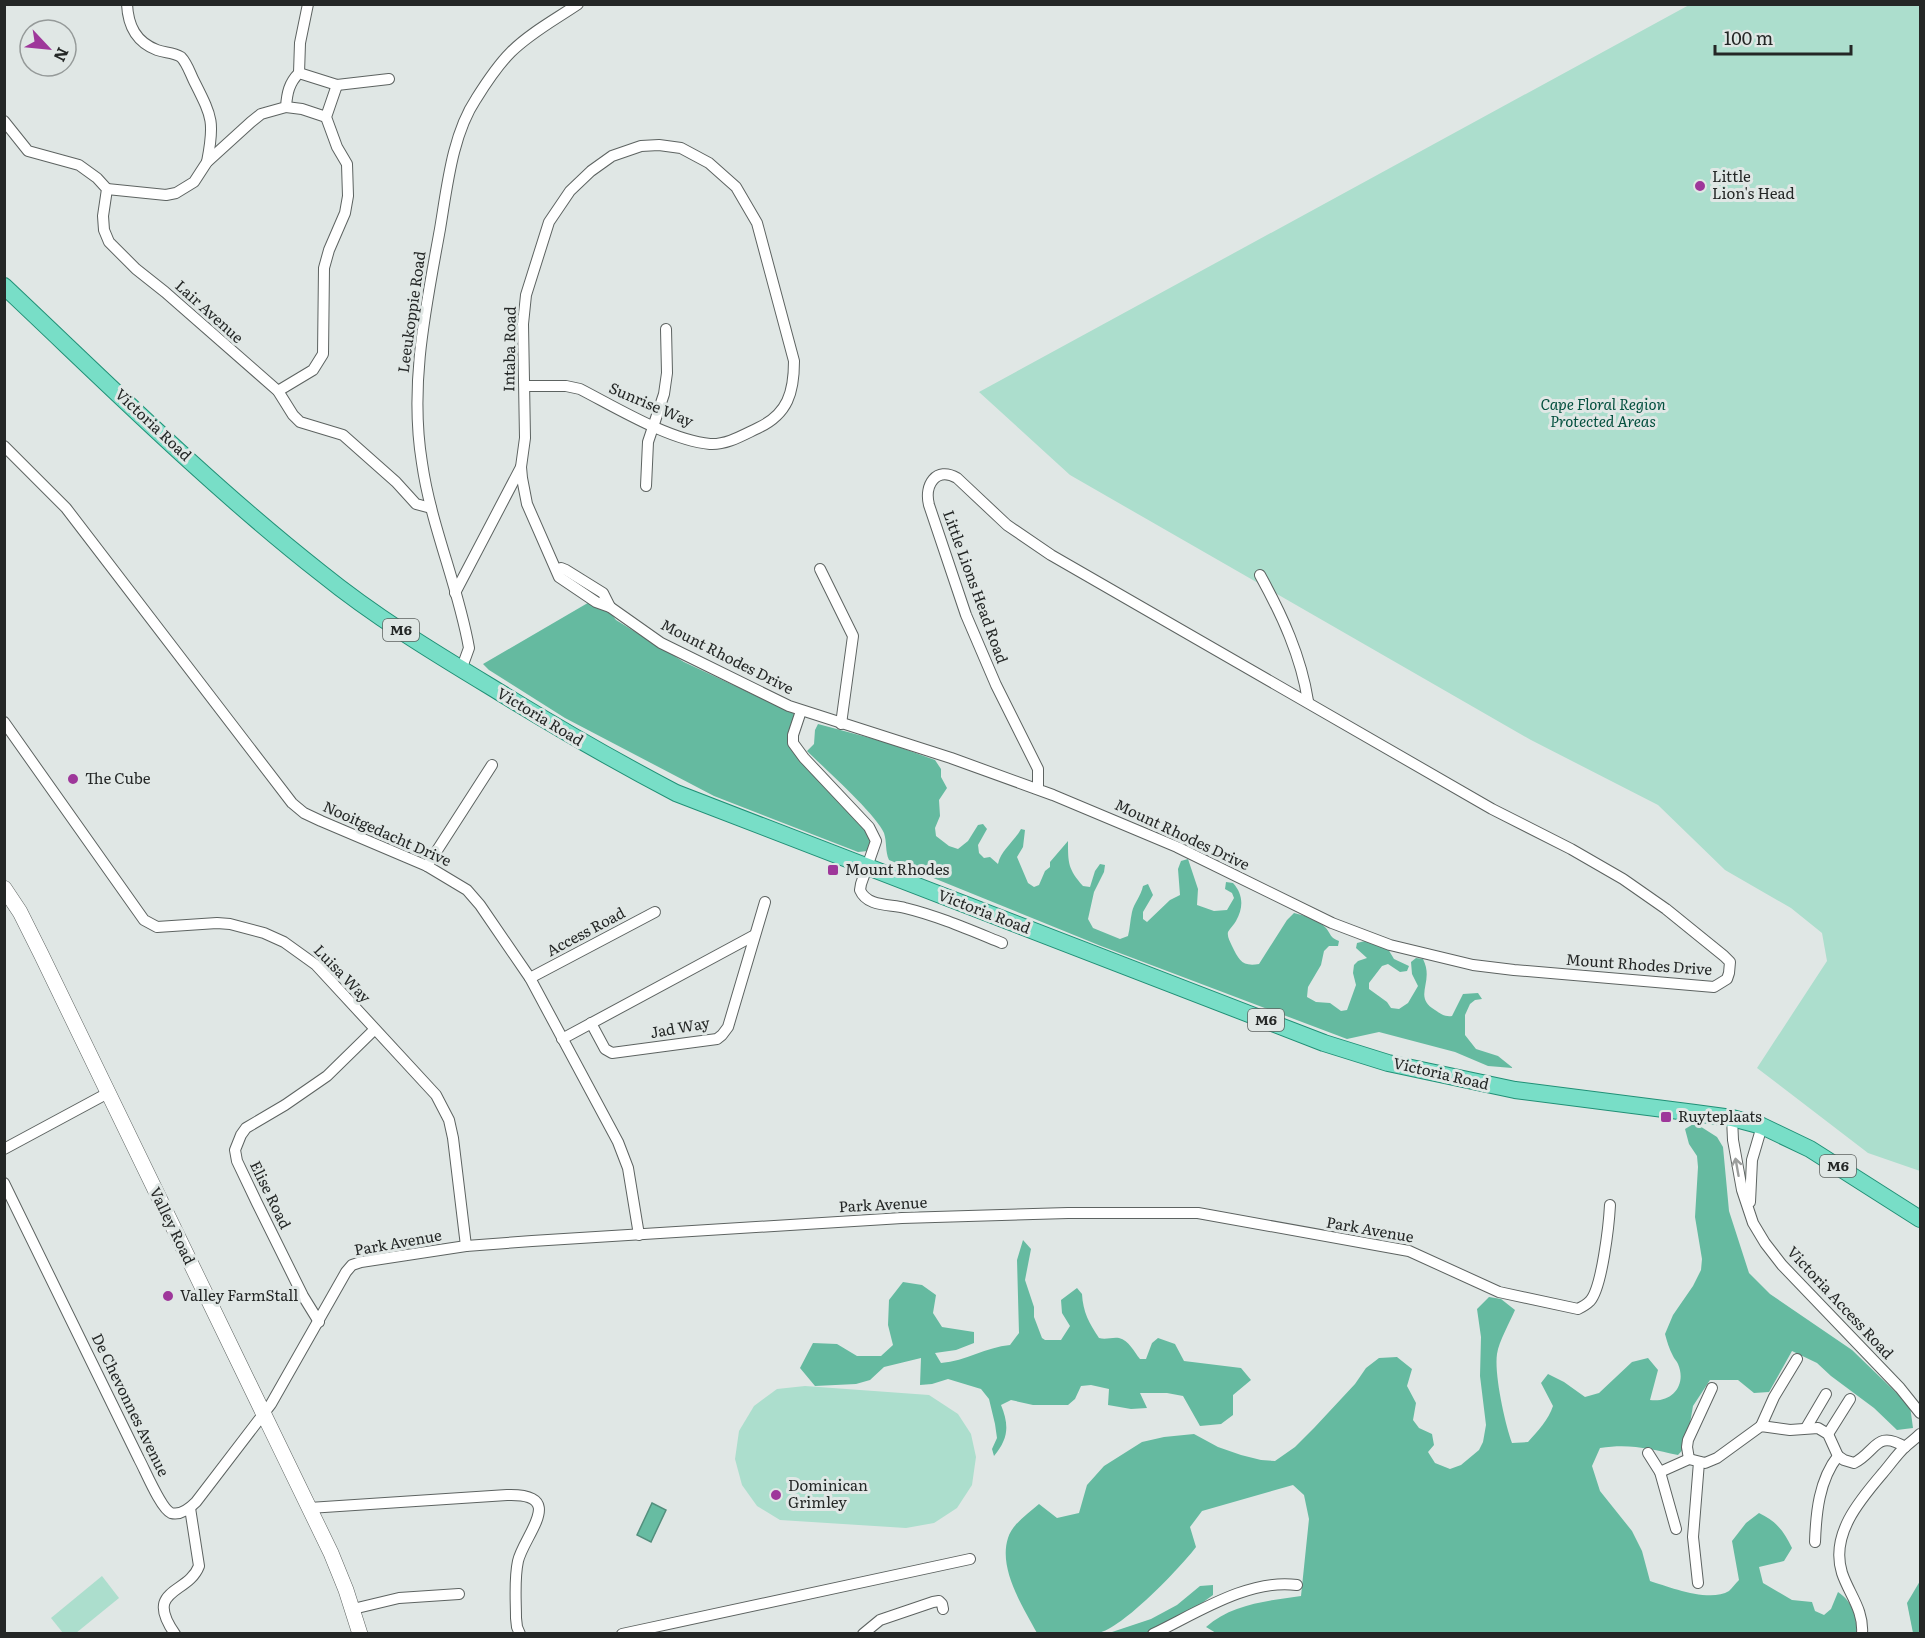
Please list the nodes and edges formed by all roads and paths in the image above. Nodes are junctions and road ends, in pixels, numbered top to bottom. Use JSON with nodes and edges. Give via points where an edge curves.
{"nodes":[{"id":1,"x":127,"y":4,"type":"edge"},
{"id":2,"x":308,"y":4,"type":"edge"},
{"id":3,"x":578,"y":4,"type":"edge"},
{"id":4,"x":299,"y":73,"type":"junction"},
{"id":5,"x":389,"y":79,"type":"dead end"},
{"id":6,"x":337,"y":85,"type":"junction"},
{"id":7,"x":286,"y":107,"type":"junction"},
{"id":8,"x":326,"y":117,"type":"junction"},
{"id":9,"x":4,"y":121,"type":"edge"},
{"id":10,"x":207,"y":162,"type":"junction"},
{"id":11,"x":107,"y":189,"type":"junction"},
{"id":12,"x":4,"y":286,"type":"edge"},
{"id":13,"x":775,"y":294,"type":"joint"},
{"id":14,"x":666,"y":329,"type":"dead end"},
{"id":15,"x":524,"y":386,"type":"junction"},
{"id":16,"x":278,"y":391,"type":"junction"},
{"id":17,"x":652,"y":425,"type":"junction"},
{"id":18,"x":4,"y":446,"type":"edge"},
{"id":19,"x":521,"y":466,"type":"junction"},
{"id":20,"x":952,"y":475,"type":"joint"},
{"id":21,"x":646,"y":486,"type":"dead end"},
{"id":22,"x":431,"y":508,"type":"junction"},
{"id":23,"x":820,"y":569,"type":"dead end"},
{"id":24,"x":1260,"y":574,"type":"dead end"},
{"id":25,"x":455,"y":593,"type":"junction"},
{"id":26,"x":610,"y":607,"type":"joint"},
{"id":27,"x":462,"y":670,"type":"junction"},
{"id":28,"x":1308,"y":702,"type":"junction"},
{"id":29,"x":801,"y":711,"type":"junction"},
{"id":30,"x":4,"y":722,"type":"edge"},
{"id":31,"x":841,"y":724,"type":"junction"},
{"id":32,"x":492,"y":765,"type":"dead end"},
{"id":33,"x":1038,"y":789,"type":"junction"},
{"id":34,"x":428,"y":866,"type":"junction"},
{"id":35,"x":867,"y":866,"type":"junction"},
{"id":36,"x":4,"y":888,"type":"edge"},
{"id":37,"x":848,"y":890,"type":"dead end"},
{"id":38,"x":860,"y":890,"type":"junction"},
{"id":39,"x":765,"y":902,"type":"dead end"},
{"id":40,"x":655,"y":912,"type":"dead end"},
{"id":41,"x":753,"y":936,"type":"junction"},
{"id":42,"x":1002,"y":943,"type":"dead end"},
{"id":43,"x":530,"y":978,"type":"junction"},
{"id":44,"x":591,"y":1023,"type":"junction"},
{"id":45,"x":374,"y":1030,"type":"junction"},
{"id":46,"x":562,"y":1039,"type":"junction"},
{"id":47,"x":108,"y":1093,"type":"junction"},
{"id":48,"x":1732,"y":1118,"type":"junction"},
{"id":49,"x":1762,"y":1126,"type":"junction"},
{"id":50,"x":4,"y":1149,"type":"edge"},
{"id":51,"x":4,"y":1183,"type":"edge"},
{"id":52,"x":1610,"y":1205,"type":"dead end"},
{"id":53,"x":1750,"y":1214,"type":"junction"},
{"id":54,"x":1920,"y":1219,"type":"edge"},
{"id":55,"x":639,"y":1235,"type":"junction"},
{"id":56,"x":466,"y":1246,"type":"junction"},
{"id":57,"x":319,"y":1322,"type":"junction"},
{"id":58,"x":1797,"y":1359,"type":"dead end"},
{"id":59,"x":1712,"y":1388,"type":"dead end"},
{"id":60,"x":1826,"y":1394,"type":"dead end"},
{"id":61,"x":1850,"y":1399,"type":"dead end"},
{"id":62,"x":1919,"y":1410,"type":"edge"},
{"id":63,"x":264,"y":1414,"type":"junction"},
{"id":64,"x":1761,"y":1426,"type":"junction"},
{"id":65,"x":1806,"y":1428,"type":"junction"},
{"id":66,"x":1828,"y":1434,"type":"junction"},
{"id":67,"x":1920,"y":1434,"type":"edge"},
{"id":68,"x":1905,"y":1447,"type":"junction"},
{"id":69,"x":1648,"y":1453,"type":"dead end"},
{"id":70,"x":1838,"y":1456,"type":"junction"},
{"id":71,"x":1694,"y":1460,"type":"junction"},
{"id":72,"x":1660,"y":1472,"type":"junction"},
{"id":73,"x":190,"y":1508,"type":"junction"},
{"id":74,"x":309,"y":1508,"type":"junction"},
{"id":75,"x":1676,"y":1529,"type":"dead end"},
{"id":76,"x":1815,"y":1542,"type":"dead end"},
{"id":77,"x":970,"y":1559,"type":"dead end"},
{"id":78,"x":1698,"y":1583,"type":"dead end"},
{"id":79,"x":1297,"y":1585,"type":"dead end"},
{"id":80,"x":459,"y":1594,"type":"dead end"},
{"id":81,"x":353,"y":1609,"type":"junction"},
{"id":82,"x":943,"y":1609,"type":"dead end"},
{"id":83,"x":175,"y":1634,"type":"edge"},
{"id":84,"x":360,"y":1634,"type":"edge"},
{"id":85,"x":520,"y":1634,"type":"edge"},
{"id":86,"x":622,"y":1634,"type":"edge"},
{"id":87,"x":862,"y":1634,"type":"edge"},
{"id":88,"x":1154,"y":1634,"type":"edge"},
{"id":89,"x":1862,"y":1634,"type":"edge"}],
"edges":[{"from":1,"to":10,"type":"street","via":[[135,36],[184,60],[207,104],[212,120]]},
{"from":2,"to":4,"type":"street"},
{"from":3,"to":22,"type":"street","name":"Leeukoppie Road","via":[[519,45],[504,61],[475,100],[454,156],[418,362],[419,447]]},
{"from":4,"to":6,"type":"street"},
{"from":4,"to":7,"type":"street","via":[[291,82]]},
{"from":5,"to":6,"type":"street"},
{"from":6,"to":8,"type":"street"},
{"from":7,"to":8,"type":"street"},
{"from":7,"to":10,"type":"street","via":[[261,114]]},
{"from":8,"to":16,"type":"street","via":[[347,164],[349,180],[345,213],[324,268],[325,346],[313,370]]},
{"from":9,"to":11,"type":"street","via":[[28,151],[79,165]]},
{"from":10,"to":11,"type":"street","via":[[194,182],[176,193]]},
{"from":11,"to":16,"type":"street","name":"Lair Avenue","via":[[103,224],[110,243]]},
{"from":12,"to":27,"type":"main road","name":"Victoria Road","number":"M6","via":[[272,534],[354,598]]},
{"from":13,"to":15,"type":"street","name":"Intaba Road","via":[[758,224],[736,187],[710,163],[681,148],[659,145],[641,146],[612,156],[570,191],[549,222],[526,295]]},
{"from":13,"to":17,"type":"street","name":"Sunrise Way","via":[[794,361],[794,383],[771,422],[728,442],[711,444]]},
{"from":14,"to":17,"type":"street","via":[[668,374]]},
{"from":15,"to":17,"type":"street","name":"Sunrise Way","via":[[580,389]]},
{"from":15,"to":19,"type":"street","name":"Intaba Road"},
{"from":16,"to":22,"type":"street","name":"Lair Avenue","via":[[300,422],[343,435],[416,504]]},
{"from":17,"to":21,"type":"street"},
{"from":18,"to":34,"type":"street","name":"Nooitgedacht Drive","via":[[72,515],[292,803],[321,821]]},
{"from":19,"to":25,"type":"street","name":"Intaba Road"},
{"from":19,"to":26,"type":"street","name":"Intaba Road","via":[[527,504],[557,569],[566,570],[603,593]]},
{"from":20,"to":28,"type":"street","name":"Mount Rhodes Drive","via":[[1006,525],[1051,555]]},
{"from":20,"to":33,"type":"street","name":"Little Lions Head Road","via":[[942,475],[928,486],[929,505],[966,615],[1038,769]]},
{"from":22,"to":25,"type":"street","name":"Leeukoppie Road"},
{"from":23,"to":31,"type":"street","via":[[852,636]]},
{"from":24,"to":28,"type":"street","via":[[1301,666]]},
{"from":25,"to":27,"type":"street","name":"Leeukoppie Road","via":[[469,648]]},
{"from":26,"to":29,"type":"street","name":"Mount Rhodes Drive","via":[[676,651]]},
{"from":27,"to":35,"type":"main road","name":"Victoria Road","number":"M6","via":[[618,764],[676,794]]},
{"from":28,"to":33,"type":"street","name":"Mount Rhodes Drive","via":[[1492,809],[1623,879],[1724,956],[1730,962],[1727,979],[1714,987],[1514,970],[1473,965],[1390,945],[1332,923],[1177,847]]},
{"from":29,"to":31,"type":"street","name":"Mount Rhodes Drive"},
{"from":29,"to":35,"type":"street","name":"Mount Rhodes Drive","via":[[793,743],[874,834],[876,846]]},
{"from":30,"to":45,"type":"street","name":"Luisa Way","via":[[148,924],[157,927],[217,922],[284,942],[316,965]]},
{"from":31,"to":33,"type":"street","name":"Mount Rhodes Drive"},
{"from":32,"to":34,"type":"street"},
{"from":34,"to":43,"type":"street","name":"Nooitgedacht Drive","via":[[467,890]]},
{"from":35,"to":38,"type":"street"},
{"from":35,"to":48,"type":"main road","name":"Victoria Road","number":"M6","via":[[1324,1043],[1388,1063],[1515,1090]]},
{"from":36,"to":47,"type":"street","name":"Valley Road"},
{"from":37,"to":38,"type":"street"},
{"from":38,"to":42,"type":"street","via":[[865,898],[876,903],[908,908]]},
{"from":39,"to":41,"type":"street","name":"Jad Way"},
{"from":40,"to":43,"type":"street","name":"Access Road"},
{"from":41,"to":44,"type":"street"},
{"from":41,"to":44,"type":"street","name":"Jad Way","via":[[728,1027],[717,1039],[612,1053],[604,1049]]},
{"from":43,"to":46,"type":"street","name":"Nooitgedacht Drive"},
{"from":44,"to":46,"type":"street"},
{"from":45,"to":56,"type":"street","name":"Luisa Way","via":[[436,1095],[449,1120]]},
{"from":45,"to":57,"type":"street","name":"Elise Road","via":[[320,1081],[246,1128],[235,1150],[237,1161]]},
{"from":46,"to":55,"type":"street","name":"Nooitgedacht Drive","via":[[623,1151]]},
{"from":47,"to":50,"type":"street"},
{"from":47,"to":63,"type":"street","name":"Valley Road"},
{"from":48,"to":49,"type":"main road","name":"Victoria Road","number":"M6"},
{"from":53,"to":48,"type":"street","name":"Victoria Access Road","one_way":true,"via":[[1738,1171]]},
{"from":49,"to":53,"type":"street","name":"Victoria Access Road","via":[[1752,1160]]},
{"from":49,"to":54,"type":"main road","name":"Victoria Road","number":"M6","via":[[1810,1149]]},
{"from":51,"to":73,"type":"street","name":"De Chevonnes Avenue","via":[[159,1497],[172,1513]]},
{"from":52,"to":55,"type":"street","name":"Park Avenue","via":[[1599,1281],[1590,1301],[1578,1309],[1498,1292],[1409,1251],[1198,1213],[902,1218]]},
{"from":53,"to":62,"type":"street","name":"Victoria Access Road","via":[[1782,1265]]},
{"from":55,"to":56,"type":"street","name":"Park Avenue"},
{"from":56,"to":57,"type":"street","name":"Park Avenue","via":[[355,1263]]},
{"from":57,"to":63,"type":"street","name":"Park Avenue"},
{"from":58,"to":64,"type":"street"},
{"from":59,"to":71,"type":"street","via":[[1688,1440],[1687,1450]]},
{"from":60,"to":65,"type":"street"},
{"from":61,"to":66,"type":"street"},
{"from":63,"to":73,"type":"street"},
{"from":63,"to":74,"type":"street","name":"Valley Road"},
{"from":64,"to":65,"type":"street"},
{"from":64,"to":71,"type":"street","via":[[1717,1458],[1705,1463]]},
{"from":65,"to":66,"type":"street","via":[[1818,1428]]},
{"from":66,"to":70,"type":"street"},
{"from":67,"to":68,"type":"street"},
{"from":68,"to":70,"type":"street","via":[[1884,1439],[1854,1463]]},
{"from":68,"to":89,"type":"street","via":[[1855,1509],[1839,1549],[1842,1572],[1860,1611]]},
{"from":69,"to":72,"type":"street"},
{"from":70,"to":76,"type":"street","via":[[1823,1484]]},
{"from":71,"to":72,"type":"street"},
{"from":71,"to":78,"type":"street","via":[[1693,1537]]},
{"from":72,"to":75,"type":"street"},
{"from":73,"to":83,"type":"street","via":[[199,1566],[196,1574],[171,1591],[165,1602],[164,1611]]},
{"from":74,"to":81,"type":"street","name":"Valley Road"},
{"from":74,"to":85,"type":"street","via":[[528,1496],[539,1508],[540,1517],[518,1560],[516,1618]]},
{"from":77,"to":86,"type":"street"},
{"from":79,"to":88,"type":"street","via":[[1231,1595]]},
{"from":80,"to":81,"type":"street","via":[[399,1598]]},
{"from":81,"to":84,"type":"street","name":"Valley Road"},
{"from":82,"to":87,"type":"street","via":[[939,1601],[933,1602],[880,1620]]}]}
